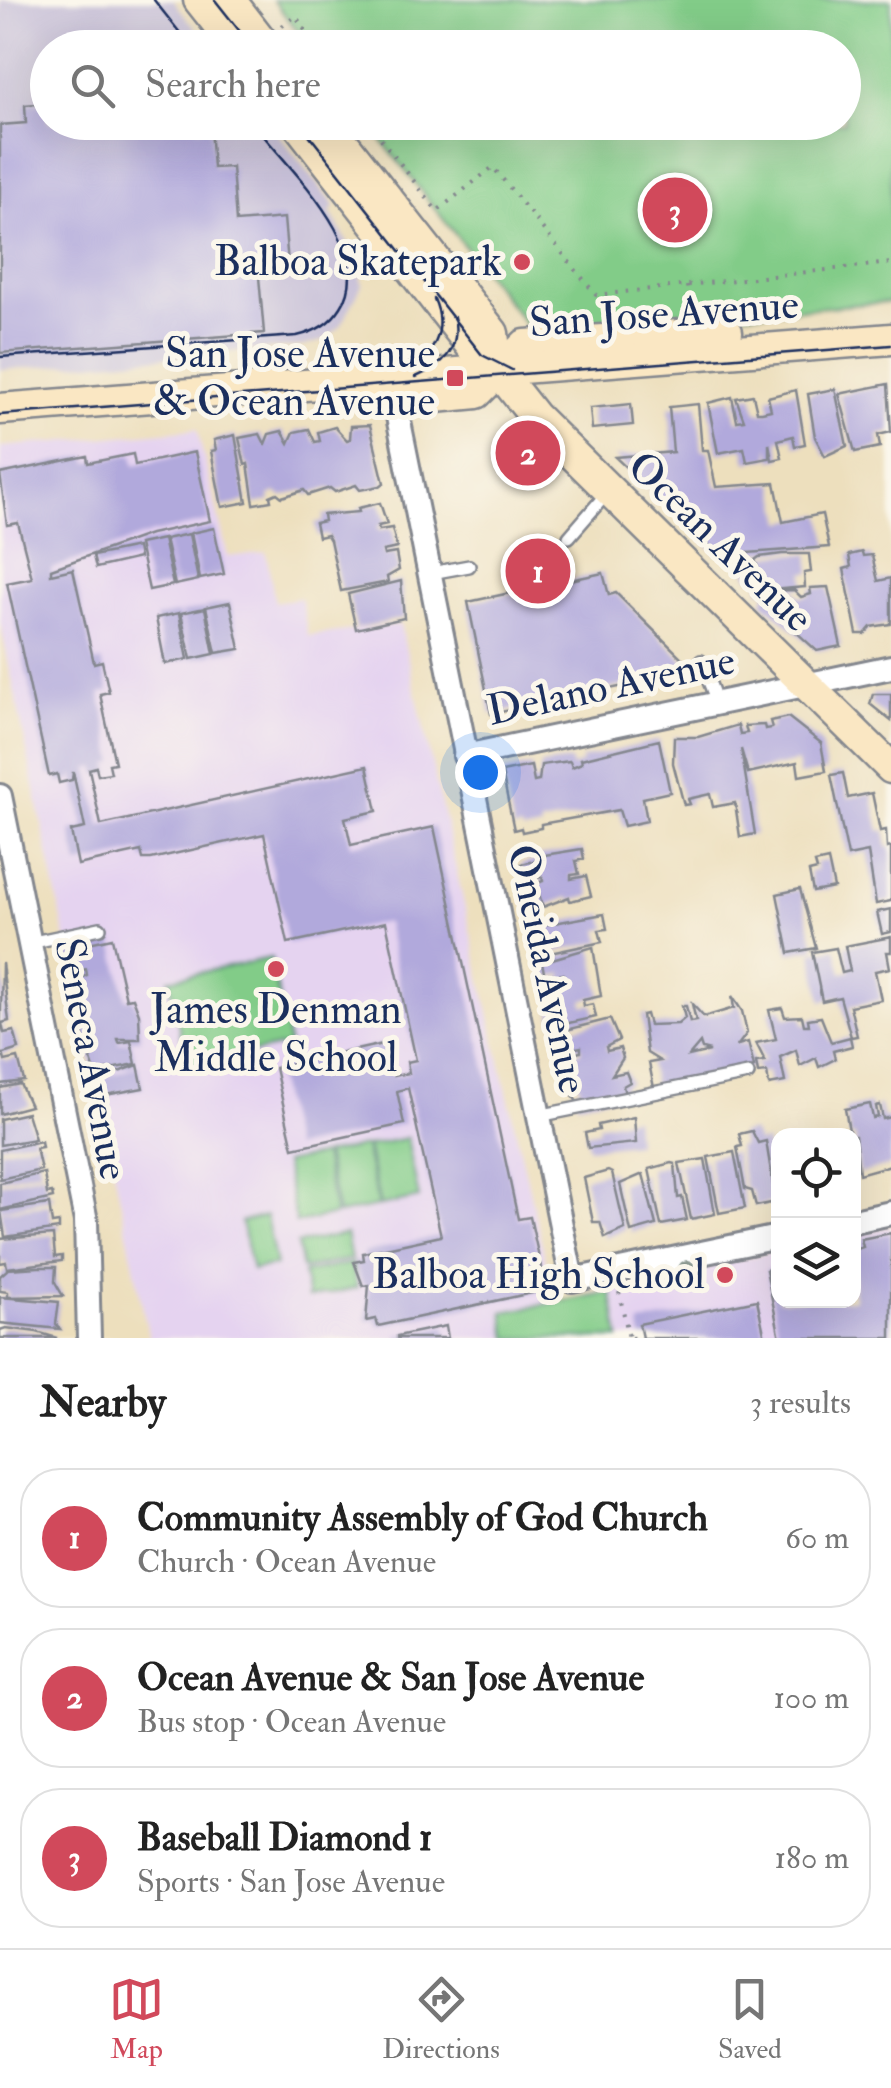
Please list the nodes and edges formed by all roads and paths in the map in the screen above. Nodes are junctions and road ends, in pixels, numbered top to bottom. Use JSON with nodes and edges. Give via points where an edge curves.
{"nodes":[{"id":1,"x":199,"y":0,"type":"edge"},
{"id":2,"x":230,"y":0,"type":"edge"},
{"id":3,"x":223,"y":30,"type":"edge"},
{"id":4,"x":264,"y":30,"type":"edge"},
{"id":5,"x":281,"y":30,"type":"edge"},
{"id":6,"x":305,"y":30,"type":"edge"},
{"id":7,"x":310,"y":140,"type":"edge"},
{"id":8,"x":341,"y":140,"type":"edge"},
{"id":9,"x":382,"y":140,"type":"edge"},
{"id":10,"x":891,"y":263,"type":"edge"},
{"id":11,"x":688,"y":286,"type":"junction"},
{"id":12,"x":690,"y":318,"type":"dead end"},
{"id":13,"x":891,"y":340,"type":"edge"},
{"id":14,"x":497,"y":370,"type":"junction"},
{"id":15,"x":393,"y":390,"type":"junction"},
{"id":16,"x":0,"y":409,"type":"edge"},
{"id":17,"x":608,"y":492,"type":"junction"},
{"id":18,"x":570,"y":537,"type":"dead end"},
{"id":19,"x":468,"y":566,"type":"dead end"},
{"id":20,"x":432,"y":573,"type":"junction"},
{"id":21,"x":701,"y":661,"type":"dead end"},
{"id":22,"x":891,"y":666,"type":"edge"},
{"id":23,"x":805,"y":684,"type":"junction"},
{"id":24,"x":717,"y":702,"type":"junction"},
{"id":25,"x":464,"y":756,"type":"junction"},
{"id":26,"x":891,"y":768,"type":"edge"},
{"id":27,"x":0,"y":796,"type":"edge"},
{"id":28,"x":5,"y":847,"type":"edge"},
{"id":29,"x":100,"y":928,"type":"dead end"},
{"id":30,"x":30,"y":943,"type":"junction"},
{"id":31,"x":748,"y":1074,"type":"dead end"},
{"id":32,"x":538,"y":1116,"type":"junction"},
{"id":33,"x":891,"y":1213,"type":"edge"},
{"id":34,"x":861,"y":1219,"type":"edge"},
{"id":35,"x":771,"y":1238,"type":"edge"},
{"id":36,"x":617,"y":1283,"type":"dead end"},
{"id":37,"x":642,"y":1337,"type":"edge"},
{"id":38,"x":89,"y":1338,"type":"edge"},
{"id":39,"x":630,"y":1338,"type":"edge"}],
"edges":[{"from":1,"to":3,"type":"main road"},
{"from":2,"to":4,"type":"main road"},
{"from":5,"to":6,"type":"path","via":[[296,16]]},
{"from":7,"to":14,"type":"main road","name":"Ocean Avenue"},
{"from":8,"to":14,"type":"main road","name":"Ocean Avenue","via":[[493,333]]},
{"from":9,"to":11,"type":"path","via":[[437,211],[493,167],[596,296]]},
{"from":10,"to":11,"type":"path"},
{"from":11,"to":12,"type":"path"},
{"from":13,"to":14,"type":"main road","name":"San Jose Avenue","via":[[838,343],[805,328],[525,345]]},
{"from":14,"to":15,"type":"main road","name":"San Jose Avenue"},
{"from":14,"to":17,"type":"main road","name":"Ocean Avenue"},
{"from":15,"to":16,"type":"main road","name":"San Jose Avenue","via":[[350,382]]},
{"from":15,"to":20,"type":"street","name":"Oneida Avenue"},
{"from":17,"to":18,"type":"lane"},
{"from":17,"to":23,"type":"main road","name":"Ocean Avenue"},
{"from":19,"to":20,"type":"lane"},
{"from":20,"to":25,"type":"street","name":"Oneida Avenue"},
{"from":21,"to":24,"type":"lane"},
{"from":22,"to":23,"type":"street","name":"Delano Avenue"},
{"from":23,"to":24,"type":"street","name":"Delano Avenue"},
{"from":23,"to":26,"type":"main road","name":"Ocean Avenue"},
{"from":24,"to":25,"type":"street","name":"Delano Avenue"},
{"from":25,"to":32,"type":"street","name":"Oneida Avenue"},
{"from":27,"to":28,"type":"street","name":"Seneca Avenue"},
{"from":28,"to":30,"type":"street","name":"Seneca Avenue"},
{"from":29,"to":30,"type":"lane"},
{"from":30,"to":38,"type":"street","name":"Seneca Avenue","via":[[86,1221]]},
{"from":31,"to":32,"type":"lane"},
{"from":32,"to":35,"type":"street","name":"Oneida Avenue","via":[[572,1280]]},
{"from":33,"to":34,"type":"street"},
{"from":36,"to":39,"type":"path"},
{"from":37,"to":39,"type":"path"}]}
